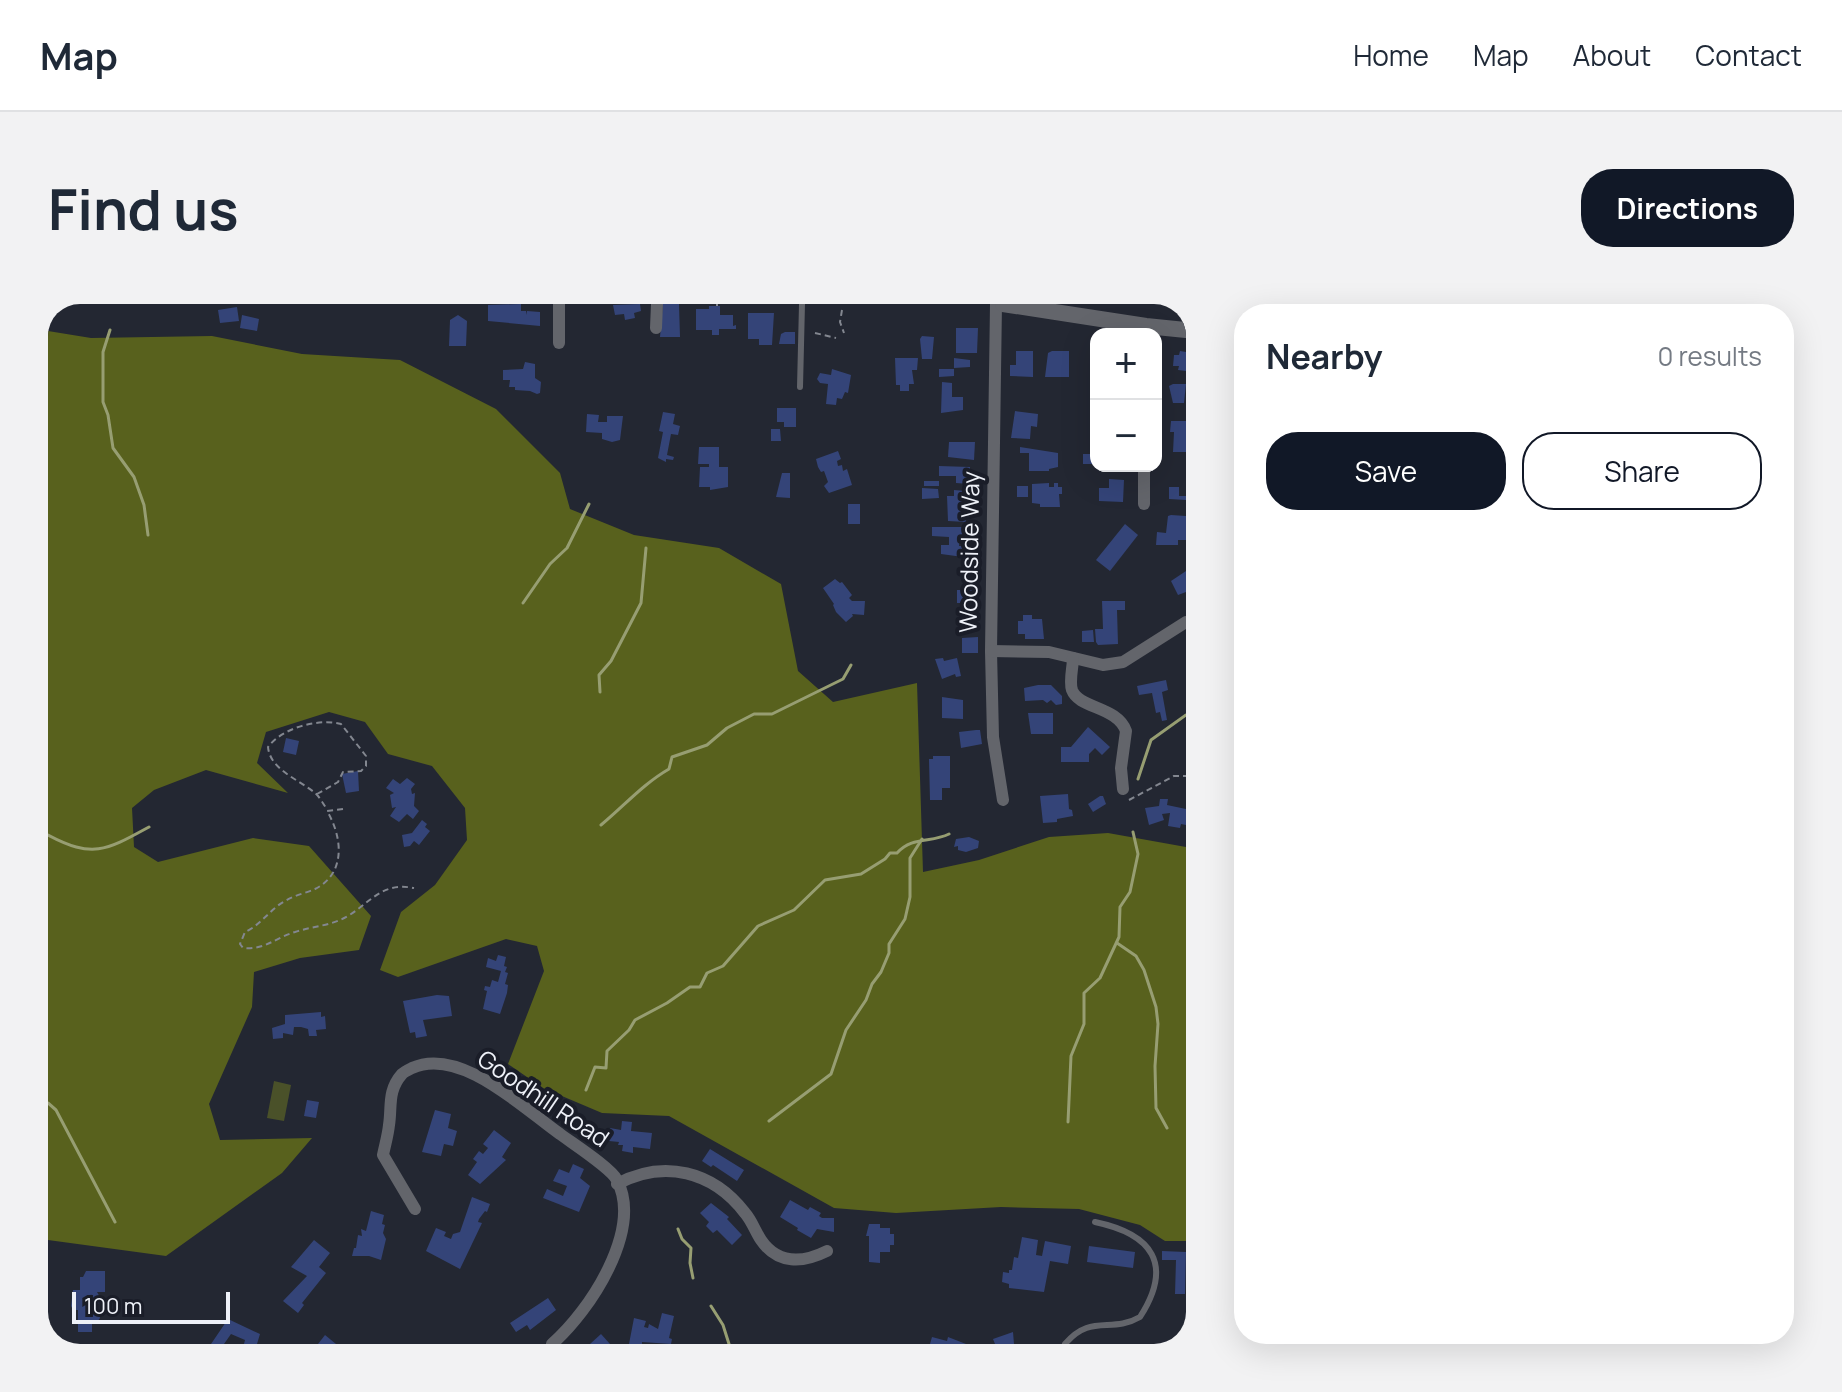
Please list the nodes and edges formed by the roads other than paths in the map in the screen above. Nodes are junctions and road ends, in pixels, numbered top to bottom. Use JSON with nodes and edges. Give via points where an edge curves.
{"nodes":[{"id":1,"x":559,"y":304,"type":"edge"},
{"id":2,"x":657,"y":304,"type":"edge"},
{"id":3,"x":802,"y":304,"type":"edge"},
{"id":4,"x":996,"y":304,"type":"edge"},
{"id":5,"x":1003,"y":304,"type":"edge"},
{"id":6,"x":656,"y":328,"type":"dead end"},
{"id":7,"x":1135,"y":328,"type":"edge"},
{"id":8,"x":1162,"y":330,"type":"edge"},
{"id":9,"x":1186,"y":330,"type":"edge"},
{"id":10,"x":559,"y":343,"type":"dead end"},
{"id":11,"x":800,"y":387,"type":"dead end"},
{"id":12,"x":1144,"y":472,"type":"edge"},
{"id":13,"x":1144,"y":504,"type":"dead end"},
{"id":14,"x":1186,"y":622,"type":"edge"},
{"id":15,"x":991,"y":651,"type":"junction"},
{"id":16,"x":1073,"y":658,"type":"junction"},
{"id":17,"x":1126,"y":794,"type":"road end"},
{"id":18,"x":1003,"y":800,"type":"dead end"},
{"id":19,"x":617,"y":1184,"type":"junction"},
{"id":20,"x":415,"y":1209,"type":"dead end"},
{"id":21,"x":1095,"y":1222,"type":"dead end"},
{"id":22,"x":827,"y":1251,"type":"dead end"},
{"id":23,"x":552,"y":1344,"type":"edge"},
{"id":24,"x":1065,"y":1344,"type":"edge"}],
"edges":[{"from":1,"to":10,"type":"street"},
{"from":2,"to":6,"type":"street"},
{"from":3,"to":11,"type":"lane"},
{"from":4,"to":15,"type":"street","name":"Woodside Way"},
{"from":5,"to":7,"type":"street"},
{"from":8,"to":9,"type":"street"},
{"from":12,"to":13,"type":"street"},
{"from":14,"to":16,"type":"street","via":[[1123,662],[1103,665]]},
{"from":15,"to":16,"type":"street"},
{"from":15,"to":18,"type":"street","name":"Woodside Way","via":[[993,737]]},
{"from":16,"to":17,"type":"street","via":[[1076,695],[1125,726],[1121,768]]},
{"from":19,"to":20,"type":"street","name":"Goodhill Road","via":[[595,1160],[486,1082],[450,1064],[425,1062],[403,1073],[389,1101],[383,1155]]},
{"from":19,"to":22,"type":"street","via":[[652,1171],[702,1177],[746,1213],[763,1243],[774,1251],[796,1262]]},
{"from":19,"to":23,"type":"street","via":[[625,1205],[616,1252],[573,1326]]},
{"from":21,"to":24,"type":"lane","via":[[1141,1240],[1153,1256],[1156,1282],[1140,1317],[1120,1325],[1091,1325]]}]}
